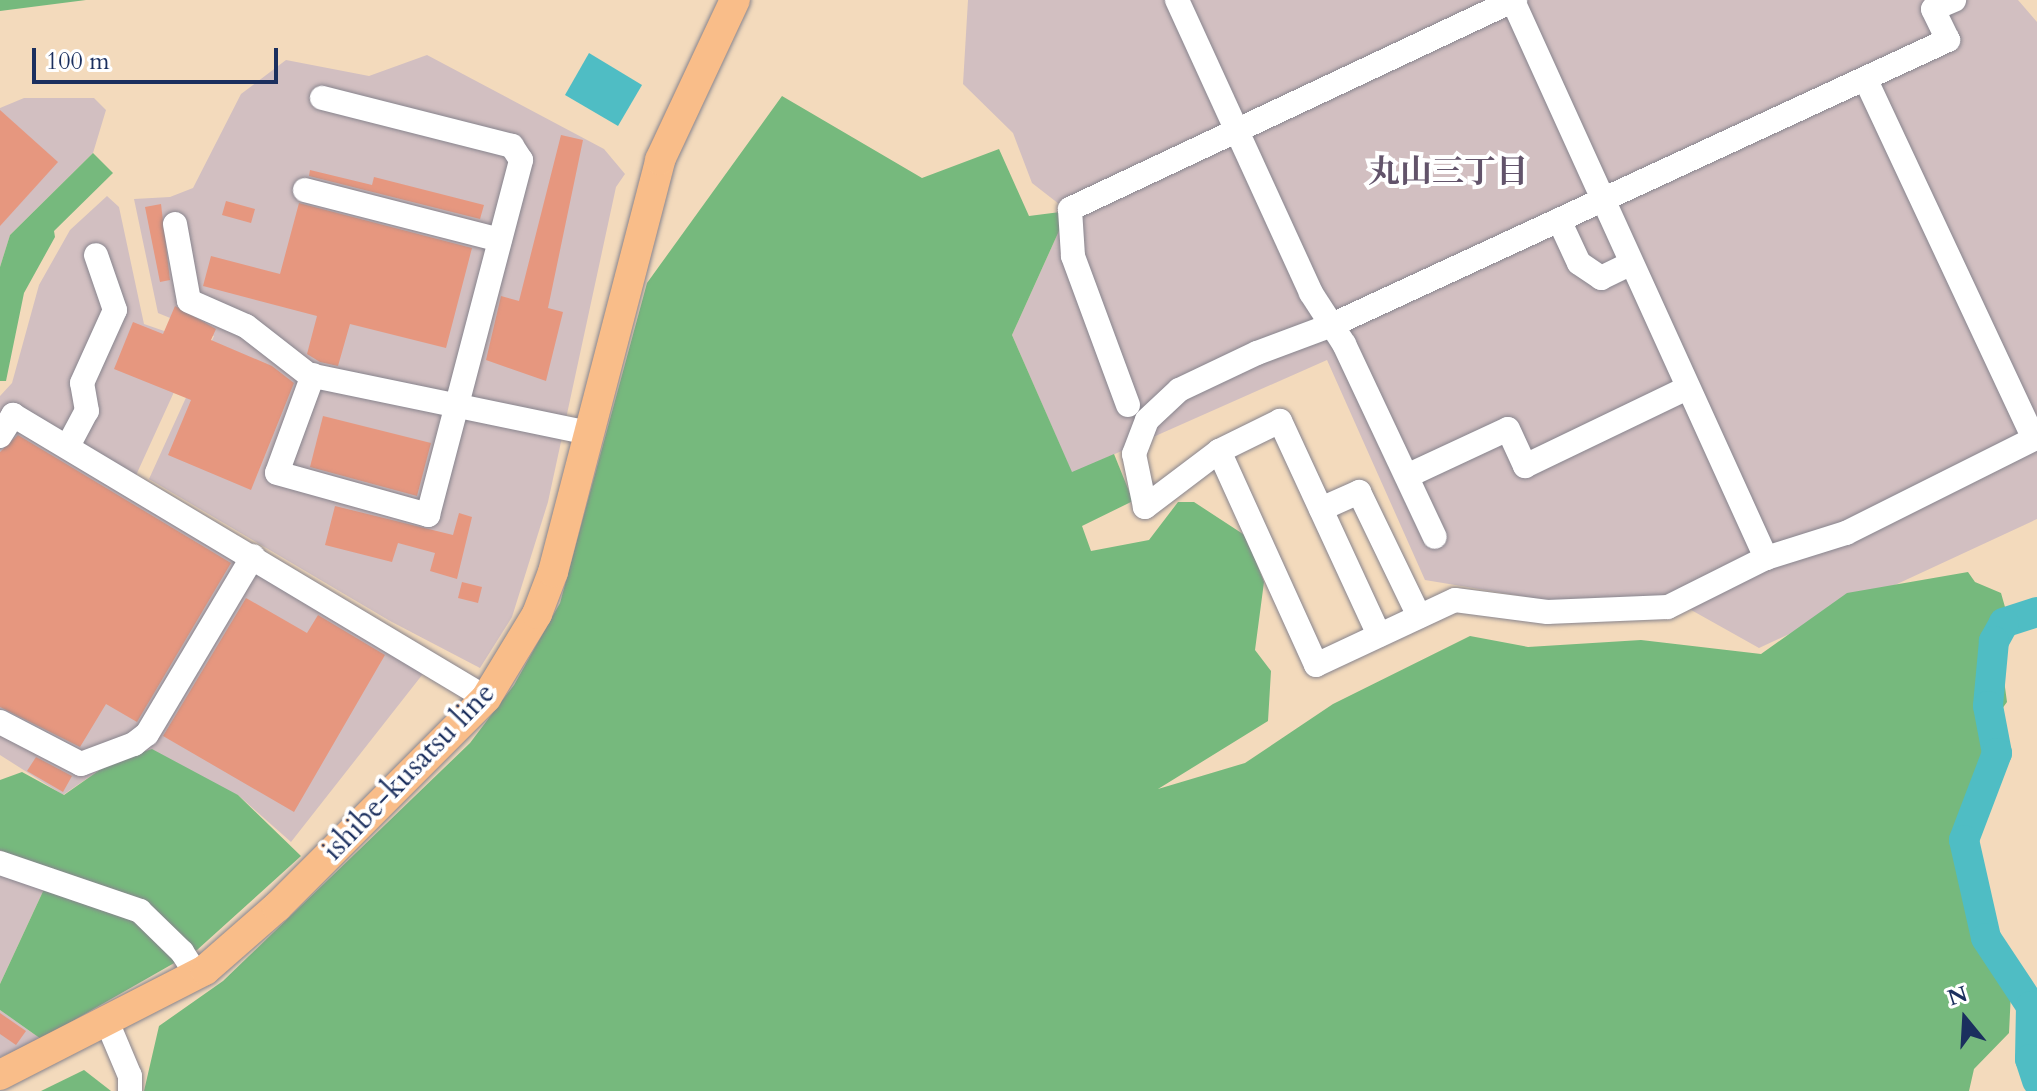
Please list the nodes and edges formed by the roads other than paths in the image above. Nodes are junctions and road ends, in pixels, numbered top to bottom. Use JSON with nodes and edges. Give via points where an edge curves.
{"nodes":[{"id":1,"x":735,"y":0,"type":"edge"},
{"id":2,"x":1177,"y":0,"type":"edge"},
{"id":3,"x":1514,"y":0,"type":"edge"},
{"id":4,"x":1954,"y":0,"type":"edge"},
{"id":5,"x":1866,"y":80,"type":"junction"},
{"id":6,"x":322,"y":98,"type":"dead end"},
{"id":7,"x":1235,"y":133,"type":"junction"},
{"id":8,"x":305,"y":190,"type":"dead end"},
{"id":9,"x":1600,"y":201,"type":"junction"},
{"id":10,"x":1559,"y":220,"type":"junction"},
{"id":11,"x":175,"y":224,"type":"dead end"},
{"id":12,"x":500,"y":240,"type":"junction"},
{"id":13,"x":96,"y":255,"type":"dead end"},
{"id":14,"x":1630,"y":264,"type":"junction"},
{"id":15,"x":1332,"y":325,"type":"junction"},
{"id":16,"x":313,"y":375,"type":"junction"},
{"id":17,"x":1687,"y":388,"type":"junction"},
{"id":18,"x":458,"y":402,"type":"junction"},
{"id":19,"x":1128,"y":405,"type":"dead end"},
{"id":20,"x":589,"y":433,"type":"junction"},
{"id":21,"x":0,"y":436,"type":"edge"},
{"id":22,"x":68,"y":446,"type":"junction"},
{"id":23,"x":1219,"y":451,"type":"junction"},
{"id":24,"x":1407,"y":476,"type":"junction"},
{"id":25,"x":1321,"y":509,"type":"junction"},
{"id":26,"x":1435,"y":537,"type":"dead end"},
{"id":27,"x":253,"y":556,"type":"junction"},
{"id":28,"x":1766,"y":558,"type":"junction"},
{"id":29,"x":1419,"y":616,"type":"junction"},
{"id":30,"x":1379,"y":635,"type":"junction"},
{"id":31,"x":486,"y":698,"type":"junction"},
{"id":32,"x":0,"y":722,"type":"edge"},
{"id":33,"x":0,"y":863,"type":"edge"},
{"id":34,"x":197,"y":975,"type":"junction"},
{"id":35,"x":108,"y":1024,"type":"junction"},
{"id":36,"x":0,"y":1075,"type":"edge"},
{"id":37,"x":130,"y":1091,"type":"edge"}],
"edges":[{"from":1,"to":20,"type":"main road","name":"ishibe-kusatsu line","via":[[660,160]]},
{"from":2,"to":7,"type":"street"},
{"from":3,"to":7,"type":"street"},
{"from":3,"to":9,"type":"street"},
{"from":4,"to":5,"type":"street","via":[[1933,9],[1948,40]]},
{"from":5,"to":9,"type":"street"},
{"from":5,"to":28,"type":"street","via":[[2034,439],[1846,533]]},
{"from":6,"to":12,"type":"street","via":[[512,146],[521,160]]},
{"from":7,"to":15,"type":"street"},
{"from":7,"to":19,"type":"street","via":[[1070,209],[1073,256]]},
{"from":8,"to":12,"type":"street"},
{"from":9,"to":10,"type":"street"},
{"from":9,"to":14,"type":"street"},
{"from":10,"to":14,"type":"street","via":[[1579,263],[1601,278]]},
{"from":10,"to":15,"type":"street"},
{"from":11,"to":16,"type":"street","via":[[189,301],[246,326]]},
{"from":12,"to":18,"type":"street"},
{"from":13,"to":22,"type":"street","via":[[115,310],[82,383],[87,411]]},
{"from":14,"to":17,"type":"street"},
{"from":15,"to":23,"type":"street","via":[[1179,390],[1147,420],[1134,454],[1145,507]]},
{"from":15,"to":24,"type":"street"},
{"from":16,"to":18,"type":"street"},
{"from":16,"to":18,"type":"street","via":[[277,473],[428,515]]},
{"from":17,"to":24,"type":"street","via":[[1525,466],[1508,429]]},
{"from":17,"to":28,"type":"street"},
{"from":18,"to":20,"type":"street"},
{"from":20,"to":31,"type":"main road","name":"ishibe-kusatsu line","via":[[537,614]]},
{"from":21,"to":22,"type":"street","via":[[13,415]]},
{"from":22,"to":27,"type":"street"},
{"from":23,"to":25,"type":"street","via":[[1280,421]]},
{"from":23,"to":30,"type":"street","via":[[1316,665]]},
{"from":24,"to":26,"type":"street"},
{"from":25,"to":29,"type":"street","via":[[1359,492]]},
{"from":25,"to":30,"type":"street"},
{"from":27,"to":31,"type":"street"},
{"from":27,"to":32,"type":"street","via":[[147,734],[134,744],[81,764]]},
{"from":28,"to":29,"type":"street","via":[[1668,607],[1547,612],[1455,600]]},
{"from":29,"to":30,"type":"street"},
{"from":31,"to":34,"type":"main road","name":"ishibe-kusatsu line","via":[[277,907]]},
{"from":33,"to":34,"type":"street","via":[[140,911],[182,952]]},
{"from":34,"to":35,"type":"main road","name":"ishibe-kusatsu line"},
{"from":35,"to":36,"type":"main road","name":"ishibe-kusatsu line"},
{"from":35,"to":37,"type":"street","via":[[130,1076]]}]}
